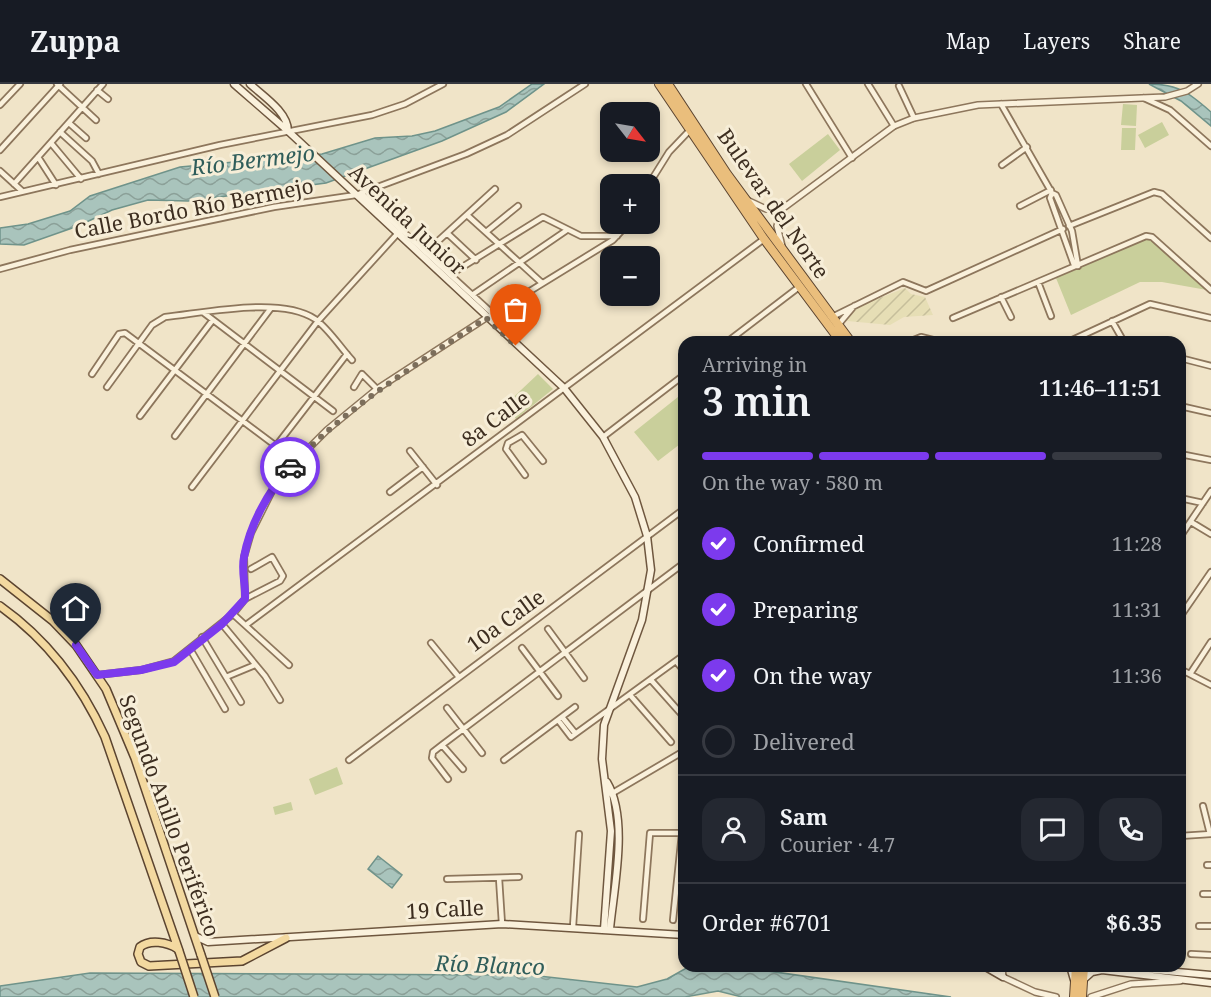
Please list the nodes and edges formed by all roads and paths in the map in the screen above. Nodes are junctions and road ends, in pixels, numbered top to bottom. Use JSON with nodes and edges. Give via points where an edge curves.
{"nodes":[{"id":1,"x":20,"y":84,"type":"edge"},
{"id":2,"x":58,"y":84,"type":"edge"},
{"id":3,"x":103,"y":84,"type":"edge"},
{"id":4,"x":234,"y":84,"type":"edge"},
{"id":5,"x":250,"y":84,"type":"edge"},
{"id":6,"x":443,"y":84,"type":"edge"},
{"id":7,"x":585,"y":84,"type":"edge"},
{"id":8,"x":659,"y":84,"type":"edge"},
{"id":9,"x":668,"y":84,"type":"edge"},
{"id":10,"x":806,"y":84,"type":"edge"},
{"id":11,"x":868,"y":84,"type":"edge"},
{"id":12,"x":1192,"y":85,"type":"edge"},
{"id":13,"x":899,"y":86,"type":"dead end"},
{"id":14,"x":98,"y":90,"type":"junction"},
{"id":15,"x":1164,"y":97,"type":"junction"},
{"id":16,"x":1144,"y":98,"type":"junction"},
{"id":17,"x":108,"y":99,"type":"dead end"},
{"id":18,"x":1001,"y":104,"type":"junction"},
{"id":19,"x":0,"y":105,"type":"edge"},
{"id":20,"x":82,"y":107,"type":"junction"},
{"id":21,"x":1170,"y":110,"type":"junction"},
{"id":22,"x":914,"y":118,"type":"junction"},
{"id":23,"x":96,"y":120,"type":"dead end"},
{"id":24,"x":69,"y":123,"type":"junction"},
{"id":25,"x":894,"y":126,"type":"junction"},
{"id":26,"x":688,"y":131,"type":"junction"},
{"id":27,"x":60,"y":132,"type":"junction"},
{"id":28,"x":290,"y":134,"type":"junction"},
{"id":29,"x":86,"y":138,"type":"dead end"},
{"id":30,"x":51,"y":143,"type":"junction"},
{"id":31,"x":1211,"y":146,"type":"edge"},
{"id":32,"x":1027,"y":147,"type":"junction"},
{"id":33,"x":0,"y":150,"type":"edge"},
{"id":34,"x":38,"y":158,"type":"junction"},
{"id":35,"x":852,"y":158,"type":"junction"},
{"id":36,"x":1002,"y":165,"type":"dead end"},
{"id":37,"x":0,"y":171,"type":"edge"},
{"id":38,"x":99,"y":174,"type":"junction"},
{"id":39,"x":655,"y":174,"type":"edge"},
{"id":40,"x":81,"y":179,"type":"junction"},
{"id":41,"x":15,"y":184,"type":"junction"},
{"id":42,"x":56,"y":185,"type":"junction"},
{"id":43,"x":495,"y":189,"type":"dead end"},
{"id":44,"x":22,"y":191,"type":"junction"},
{"id":45,"x":1052,"y":192,"type":"junction"},
{"id":46,"x":356,"y":193,"type":"junction"},
{"id":47,"x":0,"y":197,"type":"edge"},
{"id":48,"x":744,"y":198,"type":"junction"},
{"id":49,"x":518,"y":206,"type":"dead end"},
{"id":50,"x":1020,"y":206,"type":"dead end"},
{"id":51,"x":782,"y":209,"type":"junction"},
{"id":52,"x":467,"y":215,"type":"junction"},
{"id":53,"x":1069,"y":226,"type":"junction"},
{"id":54,"x":1063,"y":229,"type":"junction"},
{"id":55,"x":567,"y":230,"type":"junction"},
{"id":56,"x":486,"y":232,"type":"junction"},
{"id":57,"x":398,"y":233,"type":"junction"},
{"id":58,"x":447,"y":233,"type":"junction"},
{"id":59,"x":616,"y":236,"type":"joint"},
{"id":60,"x":1211,"y":238,"type":"edge"},
{"id":61,"x":764,"y":239,"type":"junction"},
{"id":62,"x":500,"y":245,"type":"junction"},
{"id":63,"x":426,"y":252,"type":"junction"},
{"id":64,"x":784,"y":254,"type":"junction"},
{"id":65,"x":476,"y":260,"type":"junction"},
{"id":66,"x":518,"y":262,"type":"junction"},
{"id":67,"x":1078,"y":266,"type":"junction"},
{"id":68,"x":0,"y":269,"type":"edge"},
{"id":69,"x":452,"y":274,"type":"junction"},
{"id":70,"x":1038,"y":282,"type":"junction"},
{"id":71,"x":542,"y":283,"type":"junction"},
{"id":72,"x":799,"y":287,"type":"junction"},
{"id":73,"x":1211,"y":290,"type":"edge"},
{"id":74,"x":472,"y":295,"type":"junction"},
{"id":75,"x":1001,"y":297,"type":"junction"},
{"id":76,"x":856,"y":304,"type":"junction"},
{"id":77,"x":271,"y":308,"type":"junction"},
{"id":78,"x":204,"y":313,"type":"junction"},
{"id":79,"x":493,"y":314,"type":"junction"},
{"id":80,"x":1011,"y":316,"type":"dead end"},
{"id":81,"x":1051,"y":316,"type":"dead end"},
{"id":82,"x":832,"y":317,"type":"junction"},
{"id":83,"x":486,"y":318,"type":"junction"},
{"id":84,"x":953,"y":318,"type":"dead end"},
{"id":85,"x":1211,"y":318,"type":"edge"},
{"id":86,"x":212,"y":321,"type":"junction"},
{"id":87,"x":318,"y":321,"type":"junction"},
{"id":88,"x":1112,"y":321,"type":"junction"},
{"id":89,"x":838,"y":325,"type":"junction"},
{"id":90,"x":735,"y":336,"type":"edge"},
{"id":91,"x":836,"y":336,"type":"edge"},
{"id":92,"x":846,"y":336,"type":"edge"},
{"id":93,"x":1081,"y":336,"type":"edge"},
{"id":94,"x":1121,"y":336,"type":"edge"},
{"id":95,"x":139,"y":343,"type":"junction"},
{"id":96,"x":243,"y":344,"type":"junction"},
{"id":97,"x":347,"y":354,"type":"junction"},
{"id":98,"x":352,"y":360,"type":"dead end"},
{"id":99,"x":1186,"y":360,"type":"edge"},
{"id":100,"x":1211,"y":366,"type":"edge"},
{"id":101,"x":174,"y":370,"type":"junction"},
{"id":102,"x":279,"y":370,"type":"junction"},
{"id":103,"x":92,"y":374,"type":"dead end"},
{"id":104,"x":678,"y":380,"type":"edge"},
{"id":105,"x":107,"y":387,"type":"dead end"},
{"id":106,"x":354,"y":387,"type":"dead end"},
{"id":107,"x":564,"y":388,"type":"junction"},
{"id":108,"x":377,"y":389,"type":"junction"},
{"id":109,"x":205,"y":394,"type":"junction"},
{"id":110,"x":313,"y":397,"type":"junction"},
{"id":111,"x":1186,"y":407,"type":"edge"},
{"id":112,"x":333,"y":411,"type":"dead end"},
{"id":113,"x":1211,"y":413,"type":"edge"},
{"id":114,"x":140,"y":416,"type":"dead end"},
{"id":115,"x":241,"y":421,"type":"junction"},
{"id":116,"x":510,"y":429,"type":"junction"},
{"id":117,"x":175,"y":436,"type":"dead end"},
{"id":118,"x":516,"y":437,"type":"junction"},
{"id":119,"x":603,"y":437,"type":"junction"},
{"id":120,"x":410,"y":450,"type":"dead end"},
{"id":121,"x":1186,"y":455,"type":"edge"},
{"id":122,"x":543,"y":460,"type":"dead end"},
{"id":123,"x":1211,"y":460,"type":"edge"},
{"id":124,"x":423,"y":467,"type":"junction"},
{"id":125,"x":525,"y":475,"type":"dead end"},
{"id":126,"x":437,"y":484,"type":"junction"},
{"id":127,"x":192,"y":487,"type":"dead end"},
{"id":128,"x":1211,"y":491,"type":"edge"},
{"id":129,"x":390,"y":492,"type":"dead end"},
{"id":130,"x":1186,"y":499,"type":"edge"},
{"id":131,"x":1203,"y":503,"type":"junction"},
{"id":132,"x":678,"y":513,"type":"edge"},
{"id":133,"x":1191,"y":522,"type":"junction"},
{"id":134,"x":1186,"y":529,"type":"edge"},
{"id":135,"x":1211,"y":534,"type":"edge"},
{"id":136,"x":647,"y":536,"type":"junction"},
{"id":137,"x":678,"y":567,"type":"edge"},
{"id":138,"x":250,"y":569,"type":"dead end"},
{"id":139,"x":1211,"y":572,"type":"edge"},
{"id":140,"x":0,"y":579,"type":"edge"},
{"id":141,"x":650,"y":588,"type":"junction"},
{"id":142,"x":245,"y":599,"type":"junction"},
{"id":143,"x":0,"y":606,"type":"edge"},
{"id":144,"x":1186,"y":608,"type":"edge"},
{"id":145,"x":233,"y":614,"type":"junction"},
{"id":146,"x":246,"y":625,"type":"junction"},
{"id":147,"x":224,"y":626,"type":"junction"},
{"id":148,"x":548,"y":629,"type":"dead end"},
{"id":149,"x":204,"y":640,"type":"junction"},
{"id":150,"x":1211,"y":642,"type":"edge"},
{"id":151,"x":431,"y":643,"type":"dead end"},
{"id":152,"x":522,"y":648,"type":"dead end"},
{"id":153,"x":191,"y":651,"type":"junction"},
{"id":154,"x":565,"y":652,"type":"junction"},
{"id":155,"x":676,"y":661,"type":"joint"},
{"id":156,"x":255,"y":664,"type":"junction"},
{"id":157,"x":678,"y":664,"type":"edge"},
{"id":158,"x":289,"y":665,"type":"dead end"},
{"id":159,"x":539,"y":672,"type":"junction"},
{"id":160,"x":1186,"y":672,"type":"edge"},
{"id":161,"x":1190,"y":674,"type":"junction"},
{"id":162,"x":97,"y":675,"type":"junction"},
{"id":163,"x":458,"y":676,"type":"junction"},
{"id":164,"x":226,"y":677,"type":"junction"},
{"id":165,"x":584,"y":678,"type":"dead end"},
{"id":166,"x":651,"y":680,"type":"junction"},
{"id":167,"x":1211,"y":685,"type":"edge"},
{"id":168,"x":630,"y":695,"type":"junction"},
{"id":169,"x":558,"y":696,"type":"dead end"},
{"id":170,"x":280,"y":700,"type":"dead end"},
{"id":171,"x":241,"y":702,"type":"dead end"},
{"id":172,"x":575,"y":707,"type":"dead end"},
{"id":173,"x":447,"y":708,"type":"dead end"},
{"id":174,"x":225,"y":710,"type":"dead end"},
{"id":175,"x":678,"y":710,"type":"edge"},
{"id":176,"x":606,"y":714,"type":"junction"},
{"id":177,"x":560,"y":718,"type":"junction"},
{"id":178,"x":462,"y":730,"type":"junction"},
{"id":179,"x":670,"y":742,"type":"dead end"},
{"id":180,"x":442,"y":744,"type":"junction"},
{"id":181,"x":483,"y":753,"type":"dead end"},
{"id":182,"x":678,"y":755,"type":"edge"},
{"id":183,"x":349,"y":760,"type":"dead end"},
{"id":184,"x":504,"y":760,"type":"dead end"},
{"id":185,"x":463,"y":769,"type":"dead end"},
{"id":186,"x":448,"y":779,"type":"dead end"},
{"id":187,"x":610,"y":794,"type":"junction"},
{"id":188,"x":1203,"y":806,"type":"dead end"},
{"id":189,"x":678,"y":833,"type":"edge"},
{"id":190,"x":579,"y":834,"type":"dead end"},
{"id":191,"x":1210,"y":834,"type":"edge"},
{"id":192,"x":1186,"y":836,"type":"edge"},
{"id":193,"x":678,"y":876,"type":"edge"},
{"id":194,"x":519,"y":877,"type":"dead end"},
{"id":195,"x":499,"y":878,"type":"junction"},
{"id":196,"x":447,"y":879,"type":"dead end"},
{"id":197,"x":1203,"y":894,"type":"dead end"},
{"id":198,"x":1211,"y":894,"type":"edge"},
{"id":199,"x":167,"y":919,"type":"junction"},
{"id":200,"x":643,"y":919,"type":"dead end"},
{"id":201,"x":673,"y":920,"type":"dead end"},
{"id":202,"x":502,"y":924,"type":"junction"},
{"id":203,"x":1199,"y":926,"type":"dead end"},
{"id":204,"x":1211,"y":926,"type":"edge"},
{"id":205,"x":573,"y":927,"type":"junction"},
{"id":206,"x":607,"y":929,"type":"junction"},
{"id":207,"x":678,"y":935,"type":"edge"},
{"id":208,"x":195,"y":936,"type":"junction"},
{"id":209,"x":286,"y":938,"type":"junction"},
{"id":210,"x":157,"y":942,"type":"junction"},
{"id":211,"x":208,"y":942,"type":"junction"},
{"id":212,"x":178,"y":950,"type":"junction"},
{"id":213,"x":201,"y":953,"type":"junction"},
{"id":214,"x":1191,"y":954,"type":"dead end"},
{"id":215,"x":1211,"y":955,"type":"edge"},
{"id":216,"x":994,"y":972,"type":"edge"},
{"id":217,"x":1003,"y":972,"type":"edge"},
{"id":218,"x":1074,"y":972,"type":"edge"},
{"id":219,"x":1077,"y":972,"type":"edge"},
{"id":220,"x":1082,"y":972,"type":"edge"},
{"id":221,"x":1090,"y":972,"type":"edge"},
{"id":222,"x":1120,"y":972,"type":"edge"},
{"id":223,"x":1174,"y":972,"type":"joint"},
{"id":224,"x":1133,"y":974,"type":"junction"},
{"id":225,"x":1211,"y":975,"type":"edge"},
{"id":226,"x":1003,"y":977,"type":"junction"},
{"id":227,"x":1182,"y":980,"type":"junction"},
{"id":228,"x":1079,"y":981,"type":"junction"},
{"id":229,"x":1211,"y":983,"type":"edge"},
{"id":230,"x":1126,"y":986,"type":"junction"},
{"id":231,"x":1078,"y":994,"type":"edge"},
{"id":232,"x":194,"y":997,"type":"edge"},
{"id":233,"x":215,"y":997,"type":"edge"},
{"id":234,"x":1056,"y":997,"type":"edge"},
{"id":235,"x":1091,"y":997,"type":"edge"}],
"edges":[{"from":1,"to":19,"type":"street"},
{"from":2,"to":20,"type":"street"},
{"from":2,"to":33,"type":"street"},
{"from":3,"to":14,"type":"street"},
{"from":4,"to":28,"type":"main road","name":"Avenida Junior"},
{"from":5,"to":28,"type":"main road","name":"Avenida Junior","via":[[284,116]]},
{"from":6,"to":28,"type":"street","via":[[405,104],[372,115]]},
{"from":7,"to":46,"type":"street","name":"Calle Bordo Río Bermejo","via":[[507,135],[466,154]]},
{"from":8,"to":26,"type":"highway","name":"Bulevar del Norte"},
{"from":9,"to":48,"type":"highway","name":"Bulevar del Norte"},
{"from":10,"to":35,"type":"street"},
{"from":11,"to":25,"type":"street"},
{"from":12,"to":15,"type":"street","via":[[1187,91]]},
{"from":13,"to":22,"type":"street"},
{"from":14,"to":17,"type":"street"},
{"from":14,"to":20,"type":"street"},
{"from":15,"to":16,"type":"street"},
{"from":15,"to":21,"type":"street"},
{"from":16,"to":18,"type":"street"},
{"from":16,"to":21,"type":"street"},
{"from":18,"to":22,"type":"street"},
{"from":18,"to":32,"type":"street"},
{"from":20,"to":23,"type":"street"},
{"from":20,"to":24,"type":"street"},
{"from":21,"to":31,"type":"street"},
{"from":22,"to":25,"type":"street"},
{"from":24,"to":27,"type":"street"},
{"from":24,"to":29,"type":"street"},
{"from":25,"to":35,"type":"street"},
{"from":26,"to":39,"type":"street"},
{"from":26,"to":61,"type":"highway","name":"Bulevar del Norte"},
{"from":27,"to":30,"type":"street"},
{"from":27,"to":38,"type":"street","via":[[92,161]]},
{"from":28,"to":38,"type":"street","via":[[223,144]]},
{"from":28,"to":46,"type":"main road","name":"Avenida Junior"},
{"from":30,"to":34,"type":"street"},
{"from":30,"to":40,"type":"street"},
{"from":32,"to":36,"type":"street"},
{"from":32,"to":45,"type":"street"},
{"from":34,"to":41,"type":"street"},
{"from":34,"to":42,"type":"street"},
{"from":35,"to":51,"type":"street"},
{"from":37,"to":41,"type":"street"},
{"from":38,"to":40,"type":"street"},
{"from":40,"to":42,"type":"street"},
{"from":41,"to":44,"type":"street"},
{"from":42,"to":44,"type":"street"},
{"from":43,"to":52,"type":"street"},
{"from":44,"to":47,"type":"street"},
{"from":45,"to":50,"type":"street"},
{"from":45,"to":53,"type":"street"},
{"from":45,"to":54,"type":"street","via":[[1050,198]]},
{"from":46,"to":57,"type":"main road","name":"Avenida Junior"},
{"from":46,"to":63,"type":"street"},
{"from":46,"to":68,"type":"street","name":"Calle Bordo Río Bermejo","via":[[70,250]]},
{"from":48,"to":51,"type":"street","via":[[766,209]]},
{"from":48,"to":64,"type":"highway","name":"Bulevar del Norte"},
{"from":49,"to":56,"type":"street"},
{"from":51,"to":64,"type":"street","via":[[777,226]]},
{"from":52,"to":56,"type":"street"},
{"from":52,"to":58,"type":"street"},
{"from":53,"to":54,"type":"street","via":[[1064,225]]},
{"from":53,"to":60,"type":"street","via":[[1154,192]]},
{"from":53,"to":67,"type":"street"},
{"from":54,"to":67,"type":"street","via":[[1074,265]]},
{"from":54,"to":76,"type":"street","via":[[926,291],[903,282]]},
{"from":55,"to":59,"type":"street","via":[[581,236]]},
{"from":55,"to":62,"type":"street","via":[[540,218]]},
{"from":55,"to":66,"type":"street"},
{"from":56,"to":62,"type":"street"},
{"from":57,"to":83,"type":"main road","name":"Avenida Junior"},
{"from":57,"to":87,"type":"street"},
{"from":58,"to":63,"type":"street"},
{"from":58,"to":65,"type":"street"},
{"from":59,"to":71,"type":"street"},
{"from":61,"to":72,"type":"highway","name":"Bulevar del Norte"},
{"from":61,"to":107,"type":"street","name":"8a Calle"},
{"from":62,"to":65,"type":"street"},
{"from":62,"to":66,"type":"street"},
{"from":63,"to":69,"type":"street"},
{"from":64,"to":82,"type":"highway","name":"Bulevar del Norte"},
{"from":65,"to":69,"type":"street"},
{"from":66,"to":71,"type":"street"},
{"from":66,"to":74,"type":"street"},
{"from":67,"to":70,"type":"street"},
{"from":67,"to":73,"type":"street","via":[[1149,236]]},
{"from":69,"to":74,"type":"street"},
{"from":70,"to":75,"type":"street"},
{"from":70,"to":81,"type":"street"},
{"from":71,"to":79,"type":"street"},
{"from":72,"to":90,"type":"street"},
{"from":72,"to":91,"type":"highway","name":"Bulevar del Norte"},
{"from":74,"to":79,"type":"street"},
{"from":75,"to":80,"type":"street"},
{"from":75,"to":84,"type":"street"},
{"from":76,"to":82,"type":"street"},
{"from":76,"to":89,"type":"street"},
{"from":77,"to":78,"type":"street"},
{"from":77,"to":87,"type":"street","via":[[296,310]]},
{"from":77,"to":96,"type":"street"},
{"from":78,"to":86,"type":"street"},
{"from":78,"to":95,"type":"street","via":[[160,318]]},
{"from":79,"to":83,"type":"street"},
{"from":82,"to":89,"type":"highway","name":"Bulevar del Norte"},
{"from":83,"to":107,"type":"main road","name":"Avenida Junior"},
{"from":83,"to":108,"type":"street"},
{"from":85,"to":88,"type":"street","via":[[1150,304]]},
{"from":86,"to":96,"type":"street"},
{"from":86,"to":101,"type":"street"},
{"from":87,"to":97,"type":"street"},
{"from":87,"to":102,"type":"street"},
{"from":88,"to":93,"type":"street"},
{"from":88,"to":94,"type":"street"},
{"from":89,"to":92,"type":"highway","name":"Bulevar del Norte"},
{"from":95,"to":101,"type":"street"},
{"from":95,"to":103,"type":"street","via":[[122,333]]},
{"from":95,"to":105,"type":"street"},
{"from":96,"to":102,"type":"street"},
{"from":96,"to":109,"type":"street"},
{"from":97,"to":98,"type":"street"},
{"from":97,"to":110,"type":"street"},
{"from":99,"to":100,"type":"street"},
{"from":101,"to":109,"type":"street"},
{"from":101,"to":114,"type":"street"},
{"from":102,"to":110,"type":"street"},
{"from":102,"to":115,"type":"street"},
{"from":104,"to":119,"type":"street"},
{"from":106,"to":108,"type":"street","via":[[362,374]]},
{"from":107,"to":116,"type":"street","name":"8a Calle"},
{"from":107,"to":119,"type":"main road","name":"Avenida Junior"},
{"from":108,"to":142,"type":"street","via":[[308,448],[274,487],[244,557]]},
{"from":109,"to":115,"type":"street"},
{"from":109,"to":117,"type":"street"},
{"from":110,"to":112,"type":"street"},
{"from":110,"to":115,"type":"street","via":[[278,445],[274,446]]},
{"from":111,"to":113,"type":"street"},
{"from":115,"to":127,"type":"street"},
{"from":116,"to":118,"type":"street"},
{"from":116,"to":126,"type":"street","name":"8a Calle"},
{"from":118,"to":122,"type":"street","via":[[525,436]]},
{"from":118,"to":125,"type":"street","via":[[506,448]]},
{"from":119,"to":136,"type":"main road","name":"Avenida Junior","via":[[635,497]]},
{"from":120,"to":124,"type":"street"},
{"from":121,"to":123,"type":"street"},
{"from":124,"to":126,"type":"street"},
{"from":124,"to":129,"type":"street"},
{"from":126,"to":146,"type":"street","name":"8a Calle"},
{"from":128,"to":131,"type":"street"},
{"from":130,"to":131,"type":"street"},
{"from":131,"to":133,"type":"street"},
{"from":132,"to":136,"type":"street","name":"10a Calle"},
{"from":133,"to":134,"type":"street"},
{"from":133,"to":135,"type":"street"},
{"from":136,"to":141,"type":"main road","name":"Avenida Junior"},
{"from":136,"to":163,"type":"street","name":"10a Calle"},
{"from":137,"to":141,"type":"street"},
{"from":138,"to":142,"type":"street","via":[[272,557],[283,576]]},
{"from":139,"to":144,"type":"street"},
{"from":140,"to":162,"type":"main road","name":"Segundo Anillo Periférico","via":[[53,621]]},
{"from":141,"to":154,"type":"street"},
{"from":141,"to":176,"type":"main road","name":"Avenida Junior"},
{"from":142,"to":145,"type":"street"},
{"from":143,"to":199,"type":"main road","name":"Segundo Anillo Periférico","via":[[50,650],[93,711]]},
{"from":145,"to":146,"type":"street"},
{"from":145,"to":147,"type":"street"},
{"from":146,"to":158,"type":"street"},
{"from":147,"to":149,"type":"street"},
{"from":147,"to":156,"type":"street"},
{"from":148,"to":154,"type":"street"},
{"from":149,"to":153,"type":"street"},
{"from":149,"to":164,"type":"street"},
{"from":150,"to":161,"type":"street"},
{"from":151,"to":163,"type":"street"},
{"from":152,"to":159,"type":"street"},
{"from":153,"to":162,"type":"street","via":[[167,664]]},
{"from":153,"to":174,"type":"street"},
{"from":154,"to":159,"type":"street"},
{"from":154,"to":165,"type":"street"},
{"from":155,"to":157,"type":"street"},
{"from":155,"to":166,"type":"street"},
{"from":156,"to":164,"type":"street"},
{"from":156,"to":170,"type":"street"},
{"from":159,"to":169,"type":"street"},
{"from":159,"to":178,"type":"street"},
{"from":160,"to":161,"type":"street"},
{"from":161,"to":167,"type":"street"},
{"from":162,"to":208,"type":"main road","name":"Segundo Anillo Periférico","via":[[135,758]]},
{"from":163,"to":183,"type":"street","name":"10a Calle"},
{"from":164,"to":171,"type":"street"},
{"from":166,"to":168,"type":"street"},
{"from":166,"to":175,"type":"street"},
{"from":168,"to":176,"type":"street"},
{"from":168,"to":179,"type":"street"},
{"from":172,"to":177,"type":"street"},
{"from":173,"to":178,"type":"street"},
{"from":176,"to":177,"type":"street","via":[[573,735]]},
{"from":176,"to":187,"type":"main road","name":"Avenida Junior","via":[[602,747]]},
{"from":177,"to":184,"type":"street"},
{"from":178,"to":180,"type":"street"},
{"from":178,"to":181,"type":"street"},
{"from":180,"to":185,"type":"street"},
{"from":180,"to":186,"type":"street","via":[[432,758]]},
{"from":182,"to":187,"type":"street"},
{"from":187,"to":206,"type":"main road","name":"Avenida Junior","via":[[618,831]]},
{"from":188,"to":191,"type":"street"},
{"from":189,"to":200,"type":"street","via":[[650,833]]},
{"from":190,"to":205,"type":"street"},
{"from":191,"to":192,"type":"street"},
{"from":193,"to":201,"type":"street"},
{"from":194,"to":195,"type":"street"},
{"from":195,"to":196,"type":"street"},
{"from":195,"to":202,"type":"street"},
{"from":197,"to":198,"type":"street"},
{"from":199,"to":210,"type":"main road","via":[[165,937]]},
{"from":199,"to":212,"type":"main road","name":"Segundo Anillo Periférico"},
{"from":202,"to":205,"type":"main road","name":"19 Calle"},
{"from":202,"to":209,"type":"main road","name":"19 Calle"},
{"from":203,"to":204,"type":"street"},
{"from":205,"to":206,"type":"main road","name":"19 Calle"},
{"from":206,"to":207,"type":"main road","name":"19 Calle"},
{"from":208,"to":211,"type":"main road","name":"19 Calle"},
{"from":208,"to":213,"type":"main road","name":"Segundo Anillo Periférico"},
{"from":209,"to":210,"type":"main road","via":[[237,962],[144,965],[139,958],[140,947]]},
{"from":209,"to":211,"type":"main road","name":"19 Calle"},
{"from":210,"to":212,"type":"main road"},
{"from":211,"to":213,"type":"main road"},
{"from":212,"to":232,"type":"main road","name":"Segundo Anillo Periférico","bridge":true},
{"from":213,"to":233,"type":"main road","name":"Segundo Anillo Periférico","bridge":true},
{"from":214,"to":215,"type":"street"},
{"from":216,"to":226,"type":"main road"},
{"from":217,"to":226,"type":"street"},
{"from":218,"to":228,"type":"main road"},
{"from":219,"to":228,"type":"highway"},
{"from":220,"to":228,"type":"highway"},
{"from":221,"to":228,"type":"main road"},
{"from":222,"to":224,"type":"main road"},
{"from":223,"to":224,"type":"main road"},
{"from":223,"to":225,"type":"main road"},
{"from":224,"to":227,"type":"main road"},
{"from":224,"to":230,"type":"street"},
{"from":226,"to":234,"type":"street"},
{"from":227,"to":229,"type":"main road"},
{"from":227,"to":230,"type":"street"},
{"from":228,"to":231,"type":"highway"},
{"from":230,"to":235,"type":"street"}]}
